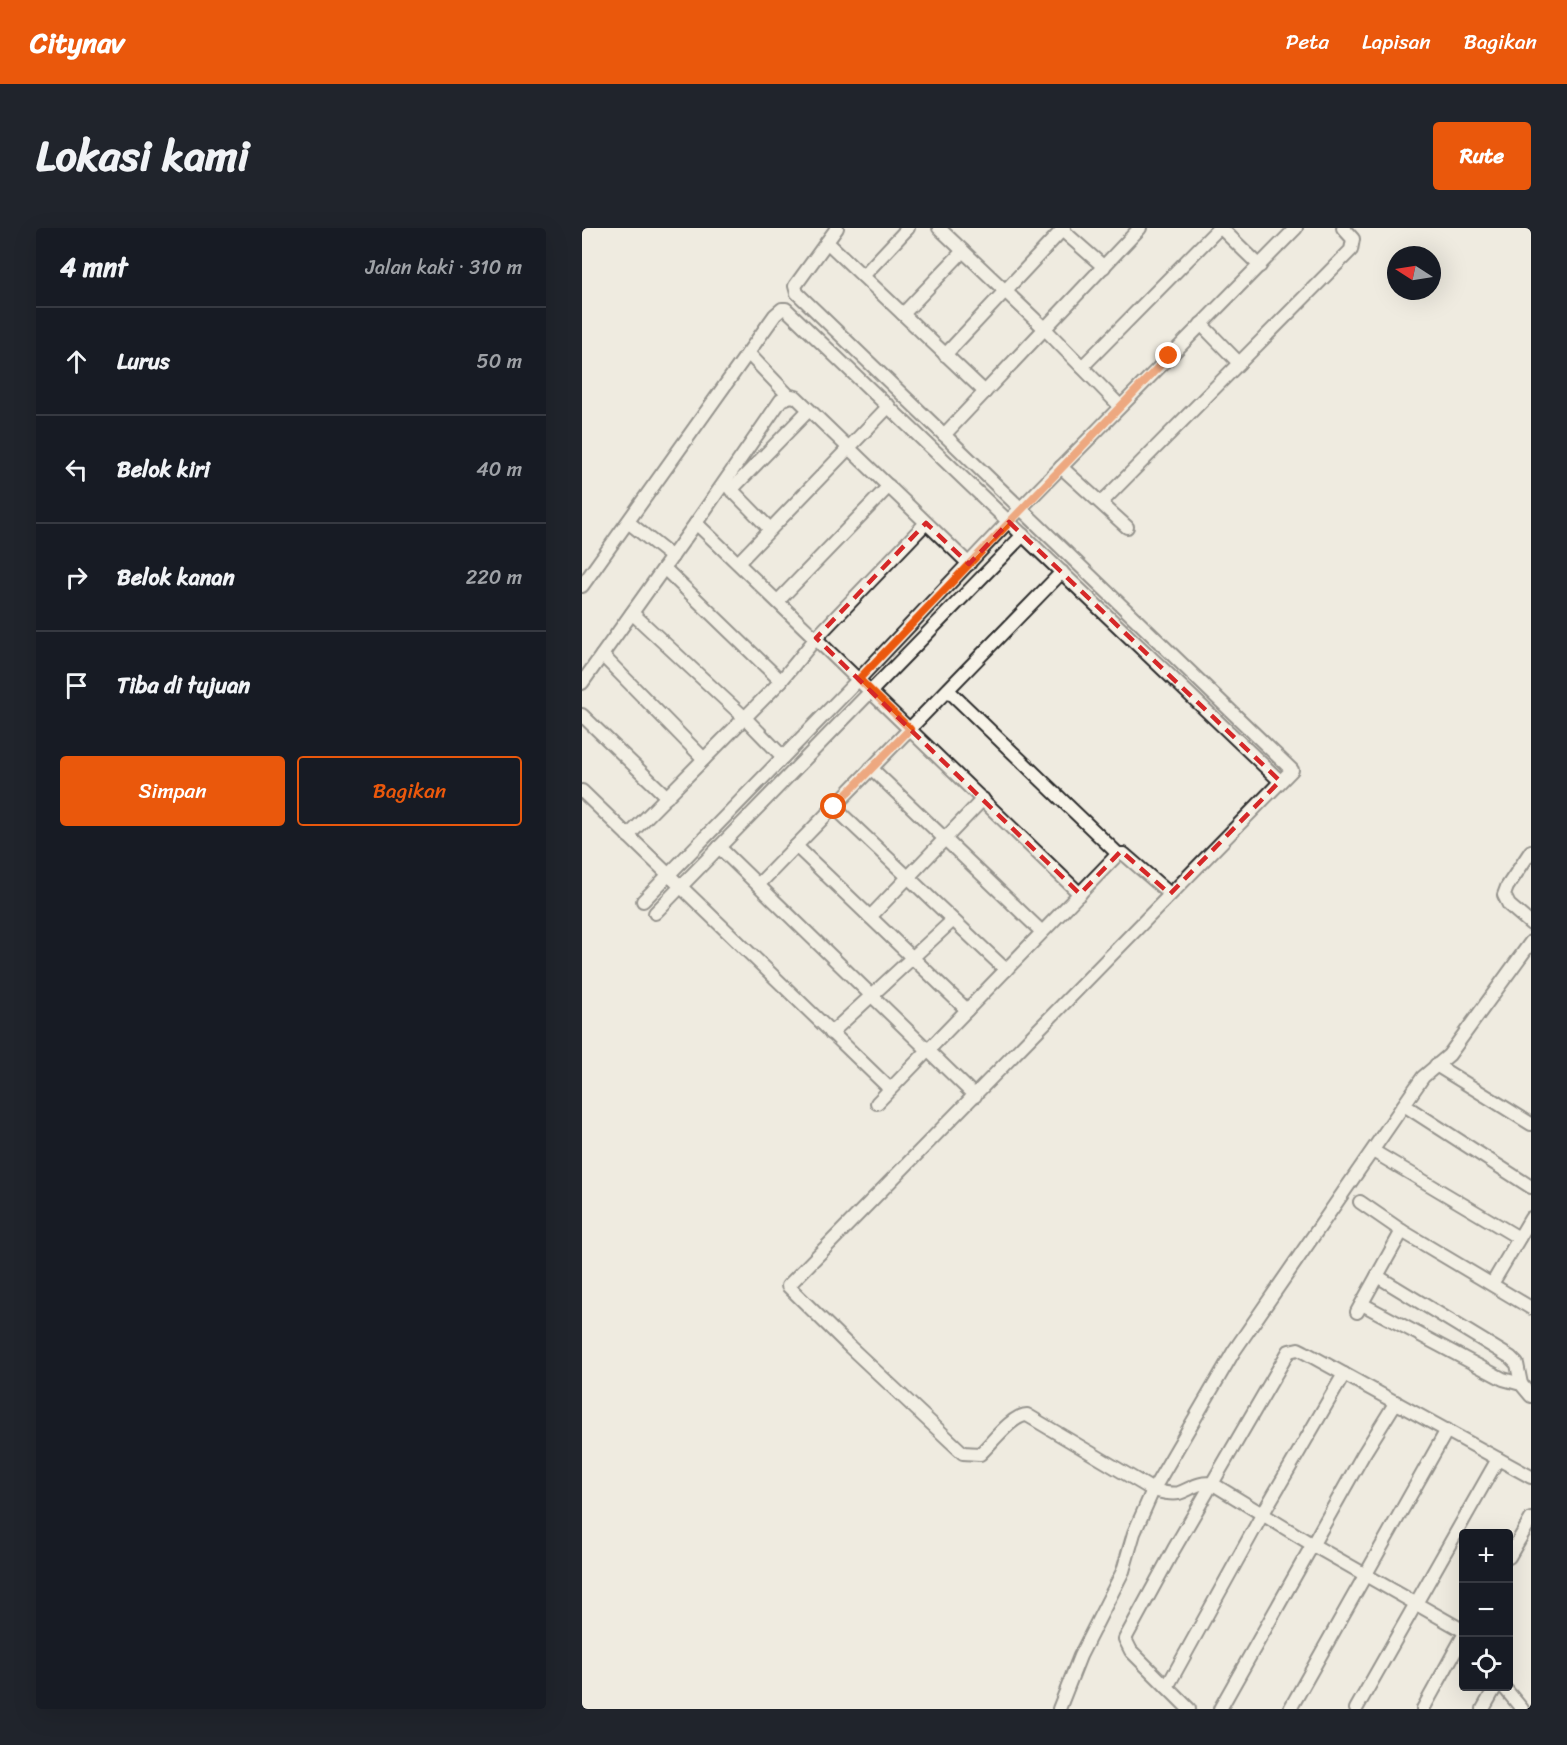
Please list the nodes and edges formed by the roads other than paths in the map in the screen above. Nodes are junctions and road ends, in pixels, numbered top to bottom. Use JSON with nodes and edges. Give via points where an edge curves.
{"nodes":[{"id":1,"x":837,"y":228,"type":"edge"},
{"id":2,"x":908,"y":228,"type":"edge"},
{"id":3,"x":939,"y":228,"type":"edge"},
{"id":4,"x":1140,"y":228,"type":"edge"},
{"id":5,"x":1220,"y":228,"type":"edge"},
{"id":6,"x":1296,"y":228,"type":"edge"},
{"id":7,"x":1343,"y":228,"type":"edge"},
{"id":8,"x":1063,"y":229,"type":"edge"},
{"id":9,"x":827,"y":242,"type":"junction"},
{"id":10,"x":963,"y":251,"type":"junction"},
{"id":11,"x":1260,"y":266,"type":"junction"},
{"id":12,"x":1104,"y":267,"type":"junction"},
{"id":13,"x":863,"y":276,"type":"junction"},
{"id":14,"x":1005,"y":292,"type":"junction"},
{"id":15,"x":903,"y":314,"type":"junction"},
{"id":16,"x":1201,"y":324,"type":"junction"},
{"id":17,"x":1044,"y":328,"type":"junction"},
{"id":18,"x":748,"y":353,"type":"junction"},
{"id":19,"x":945,"y":355,"type":"junction"},
{"id":20,"x":1239,"y":363,"type":"junction"},
{"id":21,"x":1082,"y":368,"type":"junction"},
{"id":22,"x":985,"y":392,"type":"junction"},
{"id":23,"x":789,"y":396,"type":"junction"},
{"id":24,"x":889,"y":406,"type":"junction"},
{"id":25,"x":1120,"y":406,"type":"junction"},
{"id":26,"x":809,"y":410,"type":"junction"},
{"id":27,"x":945,"y":435,"type":"junction"},
{"id":28,"x":849,"y":448,"type":"junction"},
{"id":29,"x":1061,"y":467,"type":"junction"},
{"id":30,"x":728,"y":486,"type":"junction"},
{"id":31,"x":888,"y":486,"type":"junction"},
{"id":32,"x":1101,"y":503,"type":"junction"},
{"id":33,"x":1021,"y":508,"type":"junction"},
{"id":34,"x":628,"y":522,"type":"junction"},
{"id":35,"x":1009,"y":522,"type":"junction"},
{"id":36,"x":696,"y":523,"type":"junction"},
{"id":37,"x":926,"y":523,"type":"junction"},
{"id":38,"x":1127,"y":527,"type":"dead end"},
{"id":39,"x":770,"y":529,"type":"junction"},
{"id":40,"x":1023,"y":535,"type":"junction"},
{"id":41,"x":672,"y":557,"type":"junction"},
{"id":42,"x":738,"y":563,"type":"junction"},
{"id":43,"x":969,"y":564,"type":"junction"},
{"id":44,"x":664,"y":568,"type":"junction"},
{"id":45,"x":1062,"y":572,"type":"junction"},
{"id":46,"x":582,"y":586,"type":"edge"},
{"id":47,"x":778,"y":602,"type":"junction"},
{"id":48,"x":632,"y":613,"type":"junction"},
{"id":49,"x":816,"y":638,"type":"junction"},
{"id":50,"x":602,"y":655,"type":"junction"},
{"id":51,"x":859,"y":679,"type":"junction"},
{"id":52,"x":781,"y":681,"type":"junction"},
{"id":53,"x":582,"y":683,"type":"edge"},
{"id":54,"x":948,"y":690,"type":"junction"},
{"id":55,"x":872,"y":692,"type":"junction"},
{"id":56,"x":582,"y":715,"type":"edge"},
{"id":57,"x":744,"y":718,"type":"junction"},
{"id":58,"x":910,"y":729,"type":"junction"},
{"id":59,"x":783,"y":757,"type":"junction"},
{"id":60,"x":704,"y":759,"type":"junction"},
{"id":61,"x":871,"y":768,"type":"junction"},
{"id":62,"x":1280,"y":781,"type":"junction"},
{"id":63,"x":582,"y":791,"type":"edge"},
{"id":64,"x":667,"y":797,"type":"junction"},
{"id":65,"x":983,"y":799,"type":"junction"},
{"id":66,"x":834,"y":807,"type":"junction"},
{"id":67,"x":628,"y":837,"type":"junction"},
{"id":68,"x":944,"y":838,"type":"junction"},
{"id":69,"x":796,"y":846,"type":"junction"},
{"id":70,"x":719,"y":847,"type":"junction"},
{"id":71,"x":1531,"y":851,"type":"edge"},
{"id":72,"x":1118,"y":855,"type":"junction"},
{"id":73,"x":668,"y":875,"type":"junction"},
{"id":74,"x":908,"y":877,"type":"junction"},
{"id":75,"x":759,"y":884,"type":"junction"},
{"id":76,"x":680,"y":887,"type":"junction"},
{"id":77,"x":1080,"y":894,"type":"junction"},
{"id":78,"x":1170,"y":894,"type":"junction"},
{"id":79,"x":643,"y":901,"type":"dead end"},
{"id":80,"x":655,"y":913,"type":"dead end"},
{"id":81,"x":870,"y":917,"type":"junction"},
{"id":82,"x":952,"y":921,"type":"junction"},
{"id":83,"x":1531,"y":924,"type":"edge"},
{"id":84,"x":1042,"y":932,"type":"junction"},
{"id":85,"x":1531,"y":942,"type":"edge"},
{"id":86,"x":912,"y":958,"type":"junction"},
{"id":87,"x":1006,"y":970,"type":"junction"},
{"id":88,"x":872,"y":995,"type":"junction"},
{"id":89,"x":967,"y":1010,"type":"junction"},
{"id":90,"x":831,"y":1033,"type":"junction"},
{"id":91,"x":928,"y":1050,"type":"junction"},
{"id":92,"x":1436,"y":1065,"type":"junction"},
{"id":93,"x":891,"y":1089,"type":"junction"},
{"id":94,"x":975,"y":1096,"type":"junction"},
{"id":95,"x":877,"y":1104,"type":"dead end"},
{"id":96,"x":1404,"y":1105,"type":"junction"},
{"id":97,"x":1531,"y":1124,"type":"edge"},
{"id":98,"x":1373,"y":1151,"type":"junction"},
{"id":99,"x":1531,"y":1187,"type":"edge"},
{"id":100,"x":1360,"y":1202,"type":"dead end"},
{"id":101,"x":1531,"y":1218,"type":"edge"},
{"id":102,"x":1402,"y":1231,"type":"junction"},
{"id":103,"x":1519,"y":1238,"type":"junction"},
{"id":104,"x":1377,"y":1276,"type":"junction"},
{"id":105,"x":1492,"y":1284,"type":"junction"},
{"id":106,"x":1531,"y":1308,"type":"edge"},
{"id":107,"x":1344,"y":1374,"type":"junction"},
{"id":108,"x":1521,"y":1384,"type":"junction"},
{"id":109,"x":1531,"y":1396,"type":"edge"},
{"id":110,"x":1396,"y":1402,"type":"junction"},
{"id":111,"x":1447,"y":1430,"type":"junction"},
{"id":112,"x":1498,"y":1458,"type":"junction"},
{"id":113,"x":1531,"y":1477,"type":"edge"},
{"id":114,"x":1213,"y":1484,"type":"junction"},
{"id":115,"x":1153,"y":1490,"type":"junction"},
{"id":116,"x":1262,"y":1515,"type":"junction"},
{"id":117,"x":1531,"y":1519,"type":"edge"},
{"id":118,"x":1313,"y":1545,"type":"junction"},
{"id":119,"x":1513,"y":1550,"type":"edge"},
{"id":120,"x":1366,"y":1575,"type":"junction"},
{"id":121,"x":1416,"y":1603,"type":"junction"},
{"id":122,"x":1459,"y":1630,"type":"edge"},
{"id":123,"x":1462,"y":1637,"type":"edge"},
{"id":124,"x":1167,"y":1687,"type":"junction"},
{"id":125,"x":1493,"y":1691,"type":"edge"},
{"id":126,"x":1507,"y":1691,"type":"edge"},
{"id":127,"x":1059,"y":1709,"type":"edge"},
{"id":128,"x":1189,"y":1709,"type":"edge"},
{"id":129,"x":1220,"y":1709,"type":"edge"},
{"id":130,"x":1290,"y":1709,"type":"edge"},
{"id":131,"x":1356,"y":1709,"type":"edge"},
{"id":132,"x":1423,"y":1709,"type":"edge"},
{"id":133,"x":1483,"y":1709,"type":"edge"},
{"id":134,"x":1522,"y":1709,"type":"edge"}],
"edges":[{"from":1,"to":9,"type":"street"},
{"from":2,"to":13,"type":"street"},
{"from":3,"to":10,"type":"street"},
{"from":4,"to":12,"type":"street"},
{"from":5,"to":11,"type":"street"},
{"from":5,"to":21,"type":"street"},
{"from":6,"to":11,"type":"street"},
{"from":7,"to":20,"type":"street","via":[[1353,239],[1351,250]]},
{"from":8,"to":12,"type":"street"},
{"from":8,"to":14,"type":"street"},
{"from":9,"to":13,"type":"street"},
{"from":9,"to":27,"type":"street","via":[[795,291]]},
{"from":10,"to":14,"type":"street"},
{"from":10,"to":15,"type":"street"},
{"from":11,"to":16,"type":"street"},
{"from":12,"to":17,"type":"street"},
{"from":13,"to":15,"type":"street"},
{"from":14,"to":17,"type":"street"},
{"from":14,"to":19,"type":"street"},
{"from":15,"to":19,"type":"street"},
{"from":16,"to":20,"type":"street"},
{"from":16,"to":25,"type":"street"},
{"from":17,"to":21,"type":"street"},
{"from":17,"to":22,"type":"street"},
{"from":18,"to":23,"type":"street"},
{"from":18,"to":24,"type":"street","via":[[775,315],[786,309]]},
{"from":18,"to":34,"type":"street"},
{"from":19,"to":22,"type":"street"},
{"from":20,"to":32,"type":"street"},
{"from":21,"to":25,"type":"street"},
{"from":22,"to":27,"type":"street"},
{"from":23,"to":26,"type":"street","via":[[796,397]]},
{"from":23,"to":30,"type":"street","via":[[780,400]]},
{"from":24,"to":28,"type":"street"},
{"from":24,"to":35,"type":"street"},
{"from":25,"to":29,"type":"street"},
{"from":26,"to":28,"type":"street"},
{"from":26,"to":30,"type":"street"},
{"from":27,"to":33,"type":"street"},
{"from":28,"to":31,"type":"street"},
{"from":28,"to":39,"type":"street"},
{"from":29,"to":32,"type":"street"},
{"from":29,"to":33,"type":"street"},
{"from":30,"to":36,"type":"street"},
{"from":30,"to":39,"type":"street"},
{"from":31,"to":37,"type":"street"},
{"from":31,"to":47,"type":"street"},
{"from":32,"to":38,"type":"street"},
{"from":33,"to":35,"type":"street"},
{"from":33,"to":62,"type":"street","via":[[1293,770]]},
{"from":34,"to":41,"type":"street"},
{"from":34,"to":46,"type":"street"},
{"from":35,"to":40,"type":"street"},
{"from":35,"to":43,"type":"street"},
{"from":36,"to":41,"type":"street"},
{"from":36,"to":42,"type":"street"},
{"from":37,"to":43,"type":"street"},
{"from":37,"to":49,"type":"street"},
{"from":39,"to":42,"type":"street"},
{"from":40,"to":45,"type":"street"},
{"from":40,"to":55,"type":"street"},
{"from":41,"to":44,"type":"street"},
{"from":42,"to":47,"type":"street"},
{"from":43,"to":51,"type":"street"},
{"from":44,"to":48,"type":"street"},
{"from":44,"to":52,"type":"street"},
{"from":45,"to":54,"type":"street"},
{"from":45,"to":62,"type":"street"},
{"from":47,"to":49,"type":"street"},
{"from":48,"to":50,"type":"street"},
{"from":48,"to":57,"type":"street"},
{"from":49,"to":51,"type":"street"},
{"from":49,"to":52,"type":"street"},
{"from":50,"to":53,"type":"street"},
{"from":50,"to":60,"type":"street"},
{"from":51,"to":55,"type":"street"},
{"from":51,"to":59,"type":"street"},
{"from":52,"to":57,"type":"street"},
{"from":54,"to":58,"type":"street"},
{"from":54,"to":72,"type":"street"},
{"from":55,"to":58,"type":"street"},
{"from":55,"to":70,"type":"street"},
{"from":56,"to":64,"type":"street"},
{"from":57,"to":59,"type":"street"},
{"from":57,"to":60,"type":"street"},
{"from":58,"to":61,"type":"street"},
{"from":58,"to":65,"type":"street"},
{"from":59,"to":73,"type":"street"},
{"from":60,"to":64,"type":"street"},
{"from":61,"to":66,"type":"street"},
{"from":61,"to":68,"type":"street"},
{"from":62,"to":78,"type":"street"},
{"from":63,"to":67,"type":"street"},
{"from":64,"to":67,"type":"street"},
{"from":65,"to":68,"type":"street"},
{"from":65,"to":77,"type":"street"},
{"from":66,"to":69,"type":"street"},
{"from":66,"to":74,"type":"street"},
{"from":67,"to":73,"type":"street"},
{"from":68,"to":74,"type":"street"},
{"from":68,"to":84,"type":"street"},
{"from":69,"to":75,"type":"street"},
{"from":69,"to":81,"type":"street"},
{"from":70,"to":75,"type":"street"},
{"from":70,"to":76,"type":"street"},
{"from":71,"to":83,"type":"street","via":[[1504,895]]},
{"from":72,"to":77,"type":"street"},
{"from":72,"to":78,"type":"street","via":[[1124,854]]},
{"from":73,"to":76,"type":"street"},
{"from":73,"to":79,"type":"street"},
{"from":74,"to":81,"type":"street"},
{"from":74,"to":82,"type":"street"},
{"from":75,"to":88,"type":"street"},
{"from":76,"to":80,"type":"street"},
{"from":76,"to":90,"type":"street"},
{"from":77,"to":84,"type":"street"},
{"from":78,"to":94,"type":"street"},
{"from":81,"to":86,"type":"street"},
{"from":82,"to":86,"type":"street"},
{"from":82,"to":87,"type":"street"},
{"from":84,"to":87,"type":"street"},
{"from":85,"to":92,"type":"street","via":[[1449,1055]]},
{"from":86,"to":88,"type":"street"},
{"from":86,"to":89,"type":"street"},
{"from":87,"to":89,"type":"street"},
{"from":88,"to":90,"type":"street"},
{"from":88,"to":91,"type":"street"},
{"from":89,"to":91,"type":"street"},
{"from":90,"to":93,"type":"street"},
{"from":91,"to":93,"type":"street"},
{"from":91,"to":94,"type":"street"},
{"from":92,"to":96,"type":"street"},
{"from":92,"to":97,"type":"street"},
{"from":93,"to":95,"type":"street"},
{"from":94,"to":115,"type":"street","via":[[788,1286],[963,1453],[980,1454],[1014,1420],[1027,1415]]},
{"from":96,"to":98,"type":"street"},
{"from":96,"to":99,"type":"street"},
{"from":98,"to":103,"type":"street"},
{"from":98,"to":115,"type":"street","via":[[1234,1351]]},
{"from":100,"to":102,"type":"street"},
{"from":101,"to":103,"type":"street"},
{"from":102,"to":104,"type":"street"},
{"from":102,"to":105,"type":"street"},
{"from":103,"to":105,"type":"street"},
{"from":104,"to":108,"type":"street","via":[[1510,1357],[1517,1364]]},
{"from":104,"to":108,"type":"street","via":[[1359,1308]]},
{"from":105,"to":106,"type":"street"},
{"from":107,"to":110,"type":"street"},
{"from":107,"to":114,"type":"street","via":[[1298,1349],[1290,1351]]},
{"from":107,"to":116,"type":"street"},
{"from":108,"to":109,"type":"street"},
{"from":110,"to":111,"type":"street"},
{"from":110,"to":118,"type":"street"},
{"from":111,"to":112,"type":"street"},
{"from":111,"to":120,"type":"street"},
{"from":112,"to":113,"type":"street"},
{"from":112,"to":121,"type":"street"},
{"from":114,"to":115,"type":"street","via":[[1198,1484],[1171,1494]]},
{"from":114,"to":116,"type":"street"},
{"from":114,"to":124,"type":"street","via":[[1125,1639],[1131,1651]]},
{"from":115,"to":127,"type":"street","via":[[1123,1571],[1080,1656]]},
{"from":116,"to":118,"type":"street"},
{"from":116,"to":124,"type":"street"},
{"from":117,"to":119,"type":"street"},
{"from":118,"to":120,"type":"street"},
{"from":118,"to":129,"type":"street"},
{"from":120,"to":121,"type":"street"},
{"from":120,"to":130,"type":"street"},
{"from":121,"to":122,"type":"street"},
{"from":121,"to":131,"type":"street"},
{"from":123,"to":132,"type":"street"},
{"from":124,"to":128,"type":"street"},
{"from":125,"to":133,"type":"street"},
{"from":126,"to":134,"type":"street"}]}
